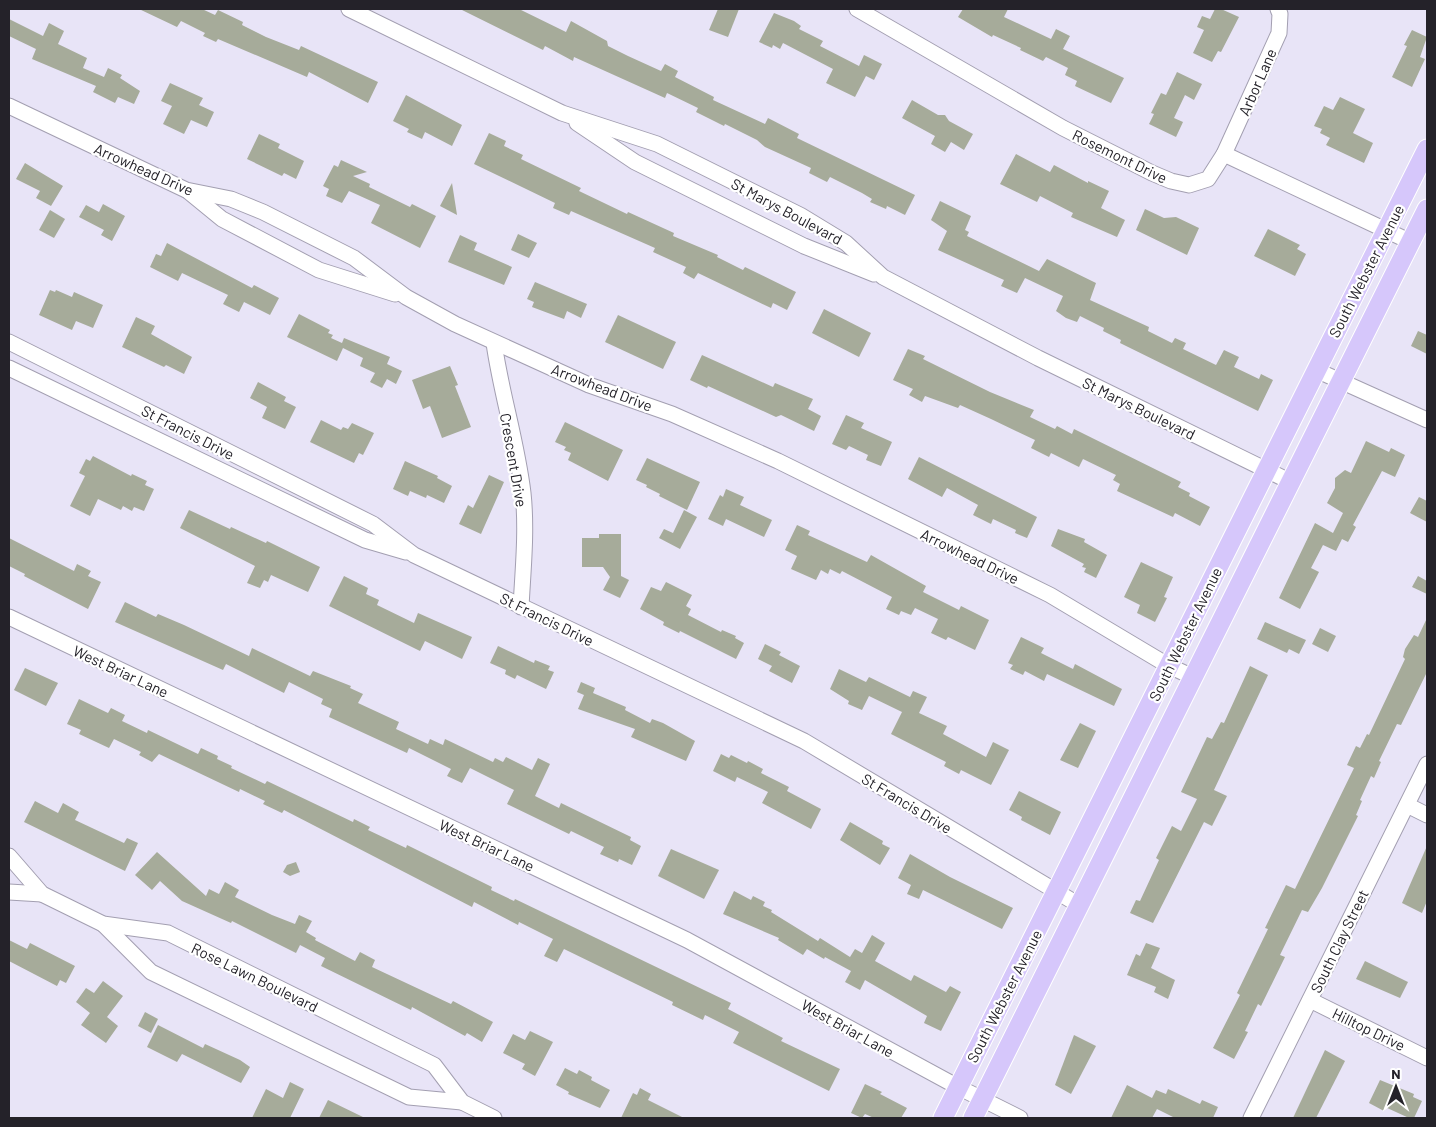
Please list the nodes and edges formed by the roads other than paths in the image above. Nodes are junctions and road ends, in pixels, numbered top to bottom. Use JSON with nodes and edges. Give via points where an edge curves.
{"nodes":[{"id":1,"x":348,"y":9,"type":"edge"},
{"id":2,"x":857,"y":9,"type":"edge"},
{"id":3,"x":1278,"y":9,"type":"edge"},
{"id":4,"x":9,"y":106,"type":"edge"},
{"id":5,"x":562,"y":113,"type":"junction"},
{"id":6,"x":1427,"y":149,"type":"edge"},
{"id":7,"x":1224,"y":154,"type":"junction"},
{"id":8,"x":186,"y":190,"type":"junction"},
{"id":9,"x":1427,"y":210,"type":"edge"},
{"id":10,"x":1387,"y":231,"type":"junction"},
{"id":11,"x":1411,"y":242,"type":"junction"},
{"id":12,"x":883,"y":277,"type":"junction"},
{"id":13,"x":406,"y":297,"type":"junction"},
{"id":14,"x":9,"y":342,"type":"edge"},
{"id":15,"x":494,"y":343,"type":"junction"},
{"id":16,"x":9,"y":368,"type":"edge"},
{"id":17,"x":1316,"y":370,"type":"junction"},
{"id":18,"x":1341,"y":382,"type":"junction"},
{"id":19,"x":1427,"y":420,"type":"edge"},
{"id":20,"x":1267,"y":470,"type":"junction"},
{"id":21,"x":1291,"y":482,"type":"junction"},
{"id":22,"x":414,"y":554,"type":"junction"},
{"id":23,"x":521,"y":607,"type":"junction"},
{"id":24,"x":9,"y":617,"type":"edge"},
{"id":25,"x":1170,"y":666,"type":"junction"},
{"id":26,"x":1193,"y":677,"type":"junction"},
{"id":27,"x":1427,"y":764,"type":"edge"},
{"id":28,"x":1407,"y":805,"type":"junction"},
{"id":29,"x":1427,"y":815,"type":"edge"},
{"id":30,"x":9,"y":856,"type":"edge"},
{"id":31,"x":9,"y":892,"type":"edge"},
{"id":32,"x":1056,"y":893,"type":"junction"},
{"id":33,"x":42,"y":894,"type":"junction"},
{"id":34,"x":1079,"y":906,"type":"junction"},
{"id":35,"x":102,"y":924,"type":"junction"},
{"id":36,"x":1310,"y":1000,"type":"junction"},
{"id":37,"x":1427,"y":1058,"type":"edge"},
{"id":38,"x":958,"y":1087,"type":"junction"},
{"id":39,"x":983,"y":1100,"type":"junction"},
{"id":40,"x":462,"y":1102,"type":"junction"},
{"id":41,"x":494,"y":1118,"type":"edge"},
{"id":42,"x":943,"y":1118,"type":"edge"},
{"id":43,"x":973,"y":1118,"type":"edge"},
{"id":44,"x":1020,"y":1118,"type":"edge"},
{"id":45,"x":1251,"y":1118,"type":"edge"}],
"edges":[{"from":1,"to":5,"type":"street","name":"St Marys Boulevard"},
{"from":2,"to":7,"type":"street","name":"Rosemont Drive","via":[[1010,99],[1171,182],[1190,185],[1208,179]]},
{"from":3,"to":7,"type":"street","name":"Arbor Lane","via":[[1279,33]]},
{"from":4,"to":8,"type":"street","name":"Arrowhead Drive"},
{"from":5,"to":12,"type":"street","via":[[635,162],[804,246]]},
{"from":5,"to":12,"type":"street","name":"St Marys Boulevard","via":[[657,144],[800,216],[846,243]]},
{"from":6,"to":10,"type":"main road","name":"South Webster Avenue"},
{"from":7,"to":10,"type":"street"},
{"from":8,"to":13,"type":"street","via":[[222,219],[319,270]]},
{"from":8,"to":13,"type":"street","name":"Arrowhead Drive","via":[[231,199],[295,228],[354,258]]},
{"from":9,"to":11,"type":"main road","name":"South Webster Avenue"},
{"from":10,"to":11,"type":"street"},
{"from":10,"to":17,"type":"main road","name":"South Webster Avenue"},
{"from":11,"to":18,"type":"main road","name":"South Webster Avenue"},
{"from":12,"to":20,"type":"street","name":"St Marys Boulevard"},
{"from":13,"to":15,"type":"street","name":"Arrowhead Drive"},
{"from":14,"to":22,"type":"street","name":"St Francis Drive","via":[[373,524]]},
{"from":15,"to":23,"type":"street","name":"Crescent Drive","via":[[523,493],[525,541]]},
{"from":15,"to":25,"type":"street","name":"Arrowhead Drive","via":[[589,386],[672,414],[778,460],[1050,595]]},
{"from":16,"to":22,"type":"street","via":[[365,540]]},
{"from":17,"to":18,"type":"street"},
{"from":17,"to":20,"type":"main road","name":"South Webster Avenue"},
{"from":18,"to":19,"type":"street"},
{"from":18,"to":21,"type":"main road","name":"South Webster Avenue"},
{"from":20,"to":21,"type":"street","name":"St Marys Boulevard"},
{"from":20,"to":25,"type":"main road","name":"South Webster Avenue"},
{"from":21,"to":26,"type":"main road","name":"South Webster Avenue"},
{"from":22,"to":23,"type":"street","name":"St Francis Drive"},
{"from":23,"to":32,"type":"street","name":"St Francis Drive","via":[[804,741]]},
{"from":24,"to":38,"type":"street","name":"West Briar Lane","via":[[688,940]]},
{"from":25,"to":26,"type":"street","name":"Arrowhead Drive"},
{"from":25,"to":32,"type":"main road","name":"South Webster Avenue"},
{"from":26,"to":34,"type":"main road","name":"South Webster Avenue"},
{"from":27,"to":28,"type":"street","name":"South Clay Street"},
{"from":28,"to":29,"type":"street"},
{"from":28,"to":36,"type":"street","name":"South Clay Street"},
{"from":30,"to":33,"type":"street","name":"Rose Lawn Boulevard"},
{"from":31,"to":33,"type":"street"},
{"from":32,"to":34,"type":"street","name":"St Francis Drive"},
{"from":32,"to":38,"type":"main road","name":"South Webster Avenue"},
{"from":33,"to":35,"type":"street","name":"Rose Lawn Boulevard"},
{"from":34,"to":39,"type":"main road","name":"South Webster Avenue"},
{"from":35,"to":40,"type":"street","via":[[151,972],[409,1097]]},
{"from":35,"to":40,"type":"street","name":"Rose Lawn Boulevard","via":[[168,933],[434,1066]]},
{"from":36,"to":37,"type":"street","name":"Hilltop Drive"},
{"from":36,"to":45,"type":"street","name":"South Clay Street"},
{"from":38,"to":39,"type":"street","name":"West Briar Lane"},
{"from":38,"to":42,"type":"main road","name":"South Webster Avenue"},
{"from":39,"to":43,"type":"main road","name":"South Webster Avenue"},
{"from":39,"to":44,"type":"street","name":"West Briar Lane"},
{"from":40,"to":41,"type":"street","name":"Rose Lawn Boulevard"}]}
